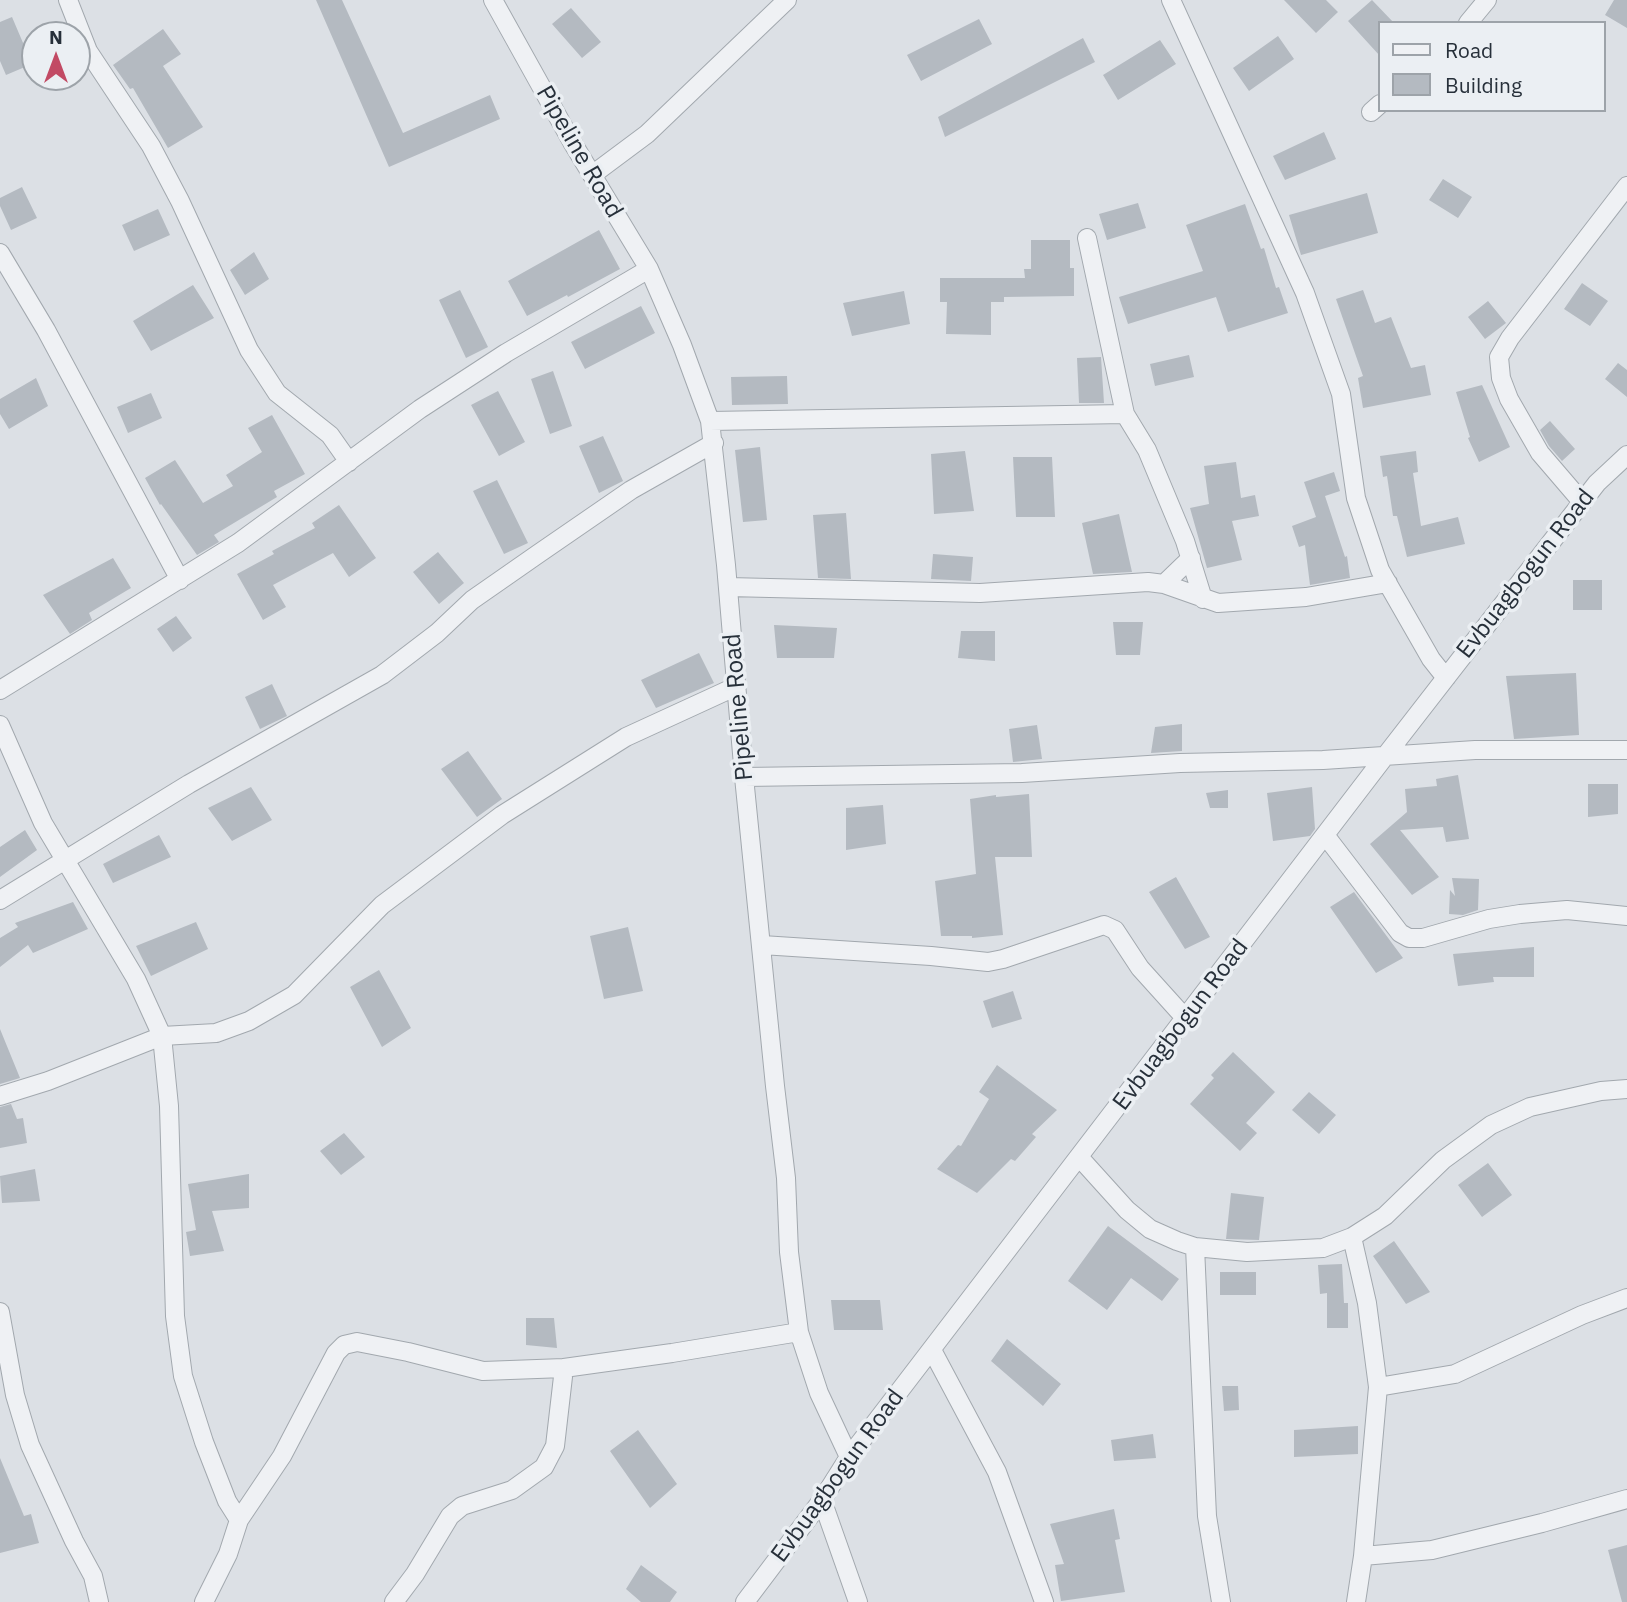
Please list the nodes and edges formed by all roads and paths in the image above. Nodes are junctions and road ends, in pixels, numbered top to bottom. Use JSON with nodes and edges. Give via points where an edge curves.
{"nodes":[{"id":1,"x":68,"y":0,"type":"edge"},
{"id":2,"x":493,"y":0,"type":"edge"},
{"id":3,"x":1171,"y":0,"type":"edge"},
{"id":4,"x":1487,"y":0,"type":"edge"},
{"id":5,"x":782,"y":1,"type":"edge"},
{"id":6,"x":1470,"y":21,"type":"edge"},
{"id":7,"x":592,"y":175,"type":"junction"},
{"id":8,"x":1627,"y":186,"type":"edge"},
{"id":9,"x":1087,"y":238,"type":"dead end"},
{"id":10,"x":0,"y":253,"type":"edge"},
{"id":11,"x":649,"y":269,"type":"junction"},
{"id":12,"x":1125,"y":414,"type":"junction"},
{"id":13,"x":710,"y":421,"type":"junction"},
{"id":14,"x":714,"y":443,"type":"junction"},
{"id":15,"x":1627,"y":454,"type":"edge"},
{"id":16,"x":349,"y":462,"type":"junction"},
{"id":17,"x":1583,"y":502,"type":"junction"},
{"id":18,"x":1191,"y":558,"type":"junction"},
{"id":19,"x":180,"y":580,"type":"junction"},
{"id":20,"x":1388,"y":583,"type":"junction"},
{"id":21,"x":1164,"y":584,"type":"junction"},
{"id":22,"x":728,"y":587,"type":"junction"},
{"id":23,"x":1203,"y":599,"type":"junction"},
{"id":24,"x":1446,"y":678,"type":"junction"},
{"id":25,"x":737,"y":686,"type":"junction"},
{"id":26,"x":0,"y":690,"type":"edge"},
{"id":27,"x":0,"y":725,"type":"edge"},
{"id":28,"x":1627,"y":750,"type":"edge"},
{"id":29,"x":1386,"y":755,"type":"junction"},
{"id":30,"x":744,"y":776,"type":"junction"},
{"id":31,"x":1325,"y":835,"type":"junction"},
{"id":32,"x":64,"y":860,"type":"junction"},
{"id":33,"x":0,"y":900,"type":"edge"},
{"id":34,"x":1627,"y":916,"type":"edge"},
{"id":35,"x":762,"y":945,"type":"junction"},
{"id":36,"x":1186,"y":1019,"type":"junction"},
{"id":37,"x":162,"y":1036,"type":"junction"},
{"id":38,"x":1627,"y":1089,"type":"edge"},
{"id":39,"x":0,"y":1096,"type":"edge"},
{"id":40,"x":1080,"y":1158,"type":"junction"},
{"id":41,"x":1352,"y":1237,"type":"junction"},
{"id":42,"x":1195,"y":1247,"type":"junction"},
{"id":43,"x":1627,"y":1298,"type":"edge"},
{"id":44,"x":0,"y":1312,"type":"edge"},
{"id":45,"x":799,"y":1332,"type":"junction"},
{"id":46,"x":932,"y":1350,"type":"junction"},
{"id":47,"x":564,"y":1368,"type":"junction"},
{"id":48,"x":1378,"y":1387,"type":"junction"},
{"id":49,"x":849,"y":1457,"type":"junction"},
{"id":50,"x":1627,"y":1499,"type":"edge"},
{"id":51,"x":822,"y":1500,"type":"junction"},
{"id":52,"x":239,"y":1520,"type":"junction"},
{"id":53,"x":1363,"y":1556,"type":"junction"},
{"id":54,"x":99,"y":1602,"type":"edge"},
{"id":55,"x":204,"y":1602,"type":"edge"},
{"id":56,"x":394,"y":1602,"type":"edge"},
{"id":57,"x":745,"y":1602,"type":"edge"},
{"id":58,"x":858,"y":1602,"type":"edge"},
{"id":59,"x":1044,"y":1602,"type":"edge"},
{"id":60,"x":1221,"y":1602,"type":"edge"},
{"id":61,"x":1356,"y":1602,"type":"edge"}],
"edges":[{"from":1,"to":16,"type":"street","via":[[88,51],[151,146],[180,201],[248,350],[277,393],[330,435]]},
{"from":2,"to":7,"type":"street","name":"Pipeline Road"},
{"from":3,"to":20,"type":"street","via":[[1305,293],[1341,394],[1356,498]]},
{"from":4,"to":6,"type":"street"},
{"from":5,"to":7,"type":"street","via":[[647,135]]},
{"from":7,"to":11,"type":"street","name":"Pipeline Road"},
{"from":8,"to":17,"type":"street","via":[[1499,357],[1509,399],[1540,453]]},
{"from":9,"to":12,"type":"street"},
{"from":10,"to":19,"type":"street"},
{"from":11,"to":13,"type":"street","name":"Pipeline Road"},
{"from":11,"to":16,"type":"street","via":[[506,353]]},
{"from":12,"to":13,"type":"street"},
{"from":12,"to":18,"type":"street","via":[[1147,450]]},
{"from":13,"to":14,"type":"street","name":"Pipeline Road"},
{"from":14,"to":22,"type":"street","name":"Pipeline Road"},
{"from":14,"to":32,"type":"street","via":[[631,490],[472,600],[437,634],[382,675]]},
{"from":15,"to":17,"type":"street","name":"Evbuagbogun Road"},
{"from":16,"to":19,"type":"street"},
{"from":17,"to":24,"type":"street","name":"Evbuagbogun Road"},
{"from":18,"to":21,"type":"street"},
{"from":18,"to":23,"type":"street"},
{"from":19,"to":26,"type":"street"},
{"from":20,"to":23,"type":"street","via":[[1306,597],[1228,603]]},
{"from":20,"to":24,"type":"street"},
{"from":21,"to":22,"type":"street","via":[[980,593]]},
{"from":21,"to":23,"type":"street"},
{"from":22,"to":25,"type":"street","name":"Pipeline Road"},
{"from":24,"to":29,"type":"street","name":"Evbuagbogun Road"},
{"from":25,"to":30,"type":"street","name":"Pipeline Road"},
{"from":25,"to":37,"type":"street","via":[[626,737],[502,815],[382,905],[294,995],[249,1021],[216,1033]]},
{"from":27,"to":32,"type":"street"},
{"from":28,"to":29,"type":"street"},
{"from":29,"to":30,"type":"street","via":[[1022,774]]},
{"from":29,"to":31,"type":"street","name":"Evbuagbogun Road"},
{"from":30,"to":35,"type":"street","name":"Pipeline Road"},
{"from":31,"to":34,"type":"street","via":[[1400,933],[1409,938],[1520,914],[1567,910]]},
{"from":31,"to":36,"type":"street","name":"Evbuagbogun Road"},
{"from":32,"to":33,"type":"street"},
{"from":32,"to":37,"type":"street","via":[[136,979]]},
{"from":35,"to":36,"type":"street","via":[[988,962],[1104,925],[1115,930],[1140,968]]},
{"from":35,"to":45,"type":"street","name":"Pipeline Road"},
{"from":36,"to":40,"type":"street","name":"Evbuagbogun Road"},
{"from":37,"to":39,"type":"street"},
{"from":37,"to":52,"type":"street","via":[[169,1107],[175,1316],[183,1376],[204,1442]]},
{"from":38,"to":41,"type":"street","via":[[1530,1107],[1491,1125],[1444,1160],[1385,1216]]},
{"from":40,"to":42,"type":"street","via":[[1150,1229]]},
{"from":40,"to":46,"type":"street","name":"Evbuagbogun Road"},
{"from":41,"to":42,"type":"street","via":[[1322,1248],[1247,1252]]},
{"from":41,"to":48,"type":"street","via":[[1367,1303]]},
{"from":42,"to":60,"type":"street","via":[[1207,1516]]},
{"from":43,"to":48,"type":"street","via":[[1455,1374]]},
{"from":44,"to":54,"type":"street","via":[[15,1395],[30,1445],[93,1576]]},
{"from":45,"to":47,"type":"street"},
{"from":45,"to":49,"type":"street","name":"Pipeline Road","via":[[819,1393]]},
{"from":46,"to":49,"type":"street","name":"Evbuagbogun Road"},
{"from":46,"to":59,"type":"street","via":[[997,1472]]},
{"from":47,"to":52,"type":"street","via":[[483,1371],[357,1342],[344,1345],[282,1456]]},
{"from":47,"to":56,"type":"street","via":[[555,1446],[544,1467],[512,1490],[463,1506],[450,1516]]},
{"from":48,"to":53,"type":"street"},
{"from":49,"to":51,"type":"street","name":"Evbuagbogun Road"},
{"from":50,"to":53,"type":"street","via":[[1432,1550]]},
{"from":51,"to":57,"type":"street","name":"Evbuagbogun Road"},
{"from":51,"to":58,"type":"street"},
{"from":52,"to":55,"type":"street"},
{"from":53,"to":61,"type":"street"}]}
